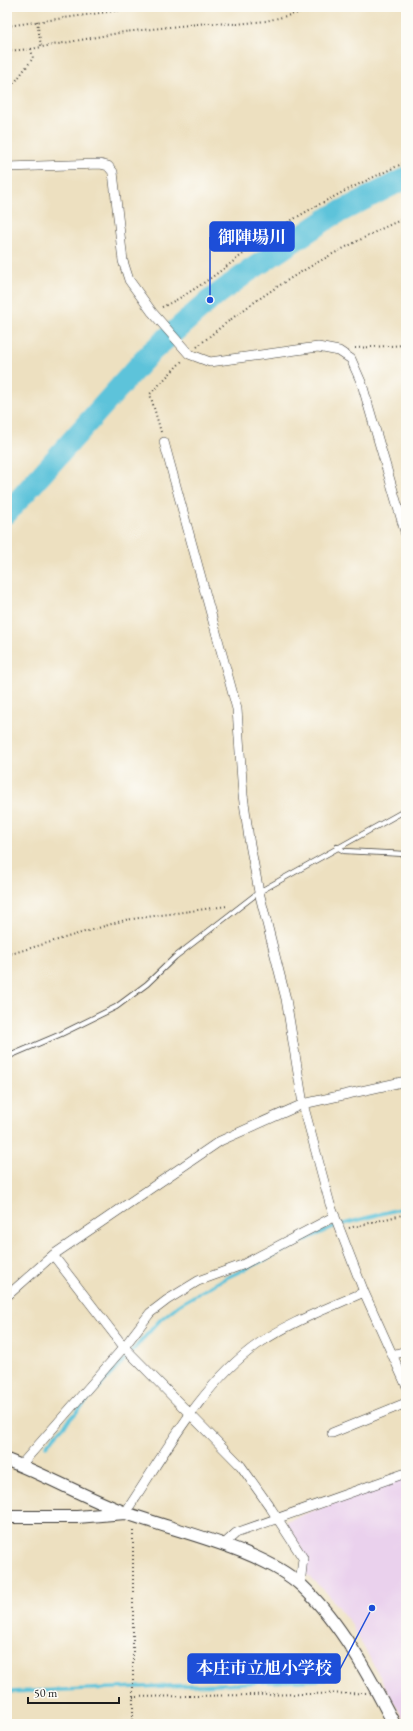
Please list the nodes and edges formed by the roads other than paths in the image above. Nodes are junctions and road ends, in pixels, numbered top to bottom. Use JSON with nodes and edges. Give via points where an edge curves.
{"nodes":[{"id":1,"x":7,"y":167,"type":"edge"},
{"id":2,"x":164,"y":442,"type":"road end"},
{"id":3,"x":406,"y":535,"type":"edge"},
{"id":4,"x":406,"y":810,"type":"edge"},
{"id":5,"x":337,"y":847,"type":"junction"},
{"id":6,"x":406,"y":854,"type":"edge"},
{"id":7,"x":259,"y":892,"type":"junction"},
{"id":8,"x":7,"y":1057,"type":"edge"},
{"id":9,"x":406,"y":1080,"type":"edge"},
{"id":10,"x":303,"y":1104,"type":"junction"},
{"id":11,"x":335,"y":1216,"type":"junction"},
{"id":12,"x":53,"y":1256,"type":"junction"},
{"id":13,"x":364,"y":1292,"type":"junction"},
{"id":14,"x":7,"y":1296,"type":"edge"},
{"id":15,"x":124,"y":1347,"type":"junction"},
{"id":16,"x":406,"y":1351,"type":"edge"},
{"id":17,"x":392,"y":1355,"type":"junction"},
{"id":18,"x":406,"y":1385,"type":"edge"},
{"id":19,"x":406,"y":1403,"type":"edge"},
{"id":20,"x":191,"y":1414,"type":"junction"},
{"id":21,"x":332,"y":1433,"type":"dead end"},
{"id":22,"x":7,"y":1460,"type":"edge"},
{"id":23,"x":20,"y":1466,"type":"junction"},
{"id":24,"x":406,"y":1473,"type":"edge"},
{"id":25,"x":125,"y":1512,"type":"junction"},
{"id":26,"x":7,"y":1517,"type":"edge"},
{"id":27,"x":278,"y":1518,"type":"junction"},
{"id":28,"x":223,"y":1545,"type":"junction"},
{"id":29,"x":300,"y":1585,"type":"junction"},
{"id":30,"x":394,"y":1724,"type":"edge"}],
"edges":[{"from":1,"to":3,"type":"street","via":[[100,164],[108,166],[113,172],[123,261],[129,280],[152,312],[186,351],[210,362],[318,347],[340,351],[351,359],[362,384]]},
{"from":2,"to":7,"type":"street","via":[[237,709],[243,795]]},
{"from":4,"to":5,"type":"lane"},
{"from":5,"to":6,"type":"lane","via":[[344,851]]},
{"from":5,"to":7,"type":"lane"},
{"from":7,"to":8,"type":"lane","via":[[116,1007]]},
{"from":7,"to":10,"type":"street","via":[[286,999]]},
{"from":9,"to":10,"type":"street"},
{"from":10,"to":11,"type":"street"},
{"from":10,"to":12,"type":"street","via":[[220,1141]]},
{"from":11,"to":13,"type":"street"},
{"from":11,"to":15,"type":"street","via":[[242,1265],[198,1281],[173,1296],[150,1313]]},
{"from":12,"to":14,"type":"street"},
{"from":12,"to":15,"type":"street"},
{"from":13,"to":17,"type":"street"},
{"from":13,"to":20,"type":"street","via":[[283,1330],[258,1345],[212,1385]]},
{"from":15,"to":20,"type":"street"},
{"from":15,"to":23,"type":"street"},
{"from":16,"to":17,"type":"street"},
{"from":17,"to":18,"type":"street"},
{"from":19,"to":21,"type":"street"},
{"from":20,"to":25,"type":"street"},
{"from":20,"to":27,"type":"street","via":[[241,1466]]},
{"from":22,"to":23,"type":"street"},
{"from":23,"to":25,"type":"street"},
{"from":24,"to":27,"type":"street"},
{"from":25,"to":26,"type":"street","via":[[77,1517]]},
{"from":25,"to":28,"type":"street"},
{"from":27,"to":28,"type":"street","via":[[236,1533]]},
{"from":27,"to":29,"type":"street","via":[[303,1558]]},
{"from":28,"to":29,"type":"street","via":[[265,1561]]},
{"from":29,"to":30,"type":"street","via":[[338,1627]]}]}
